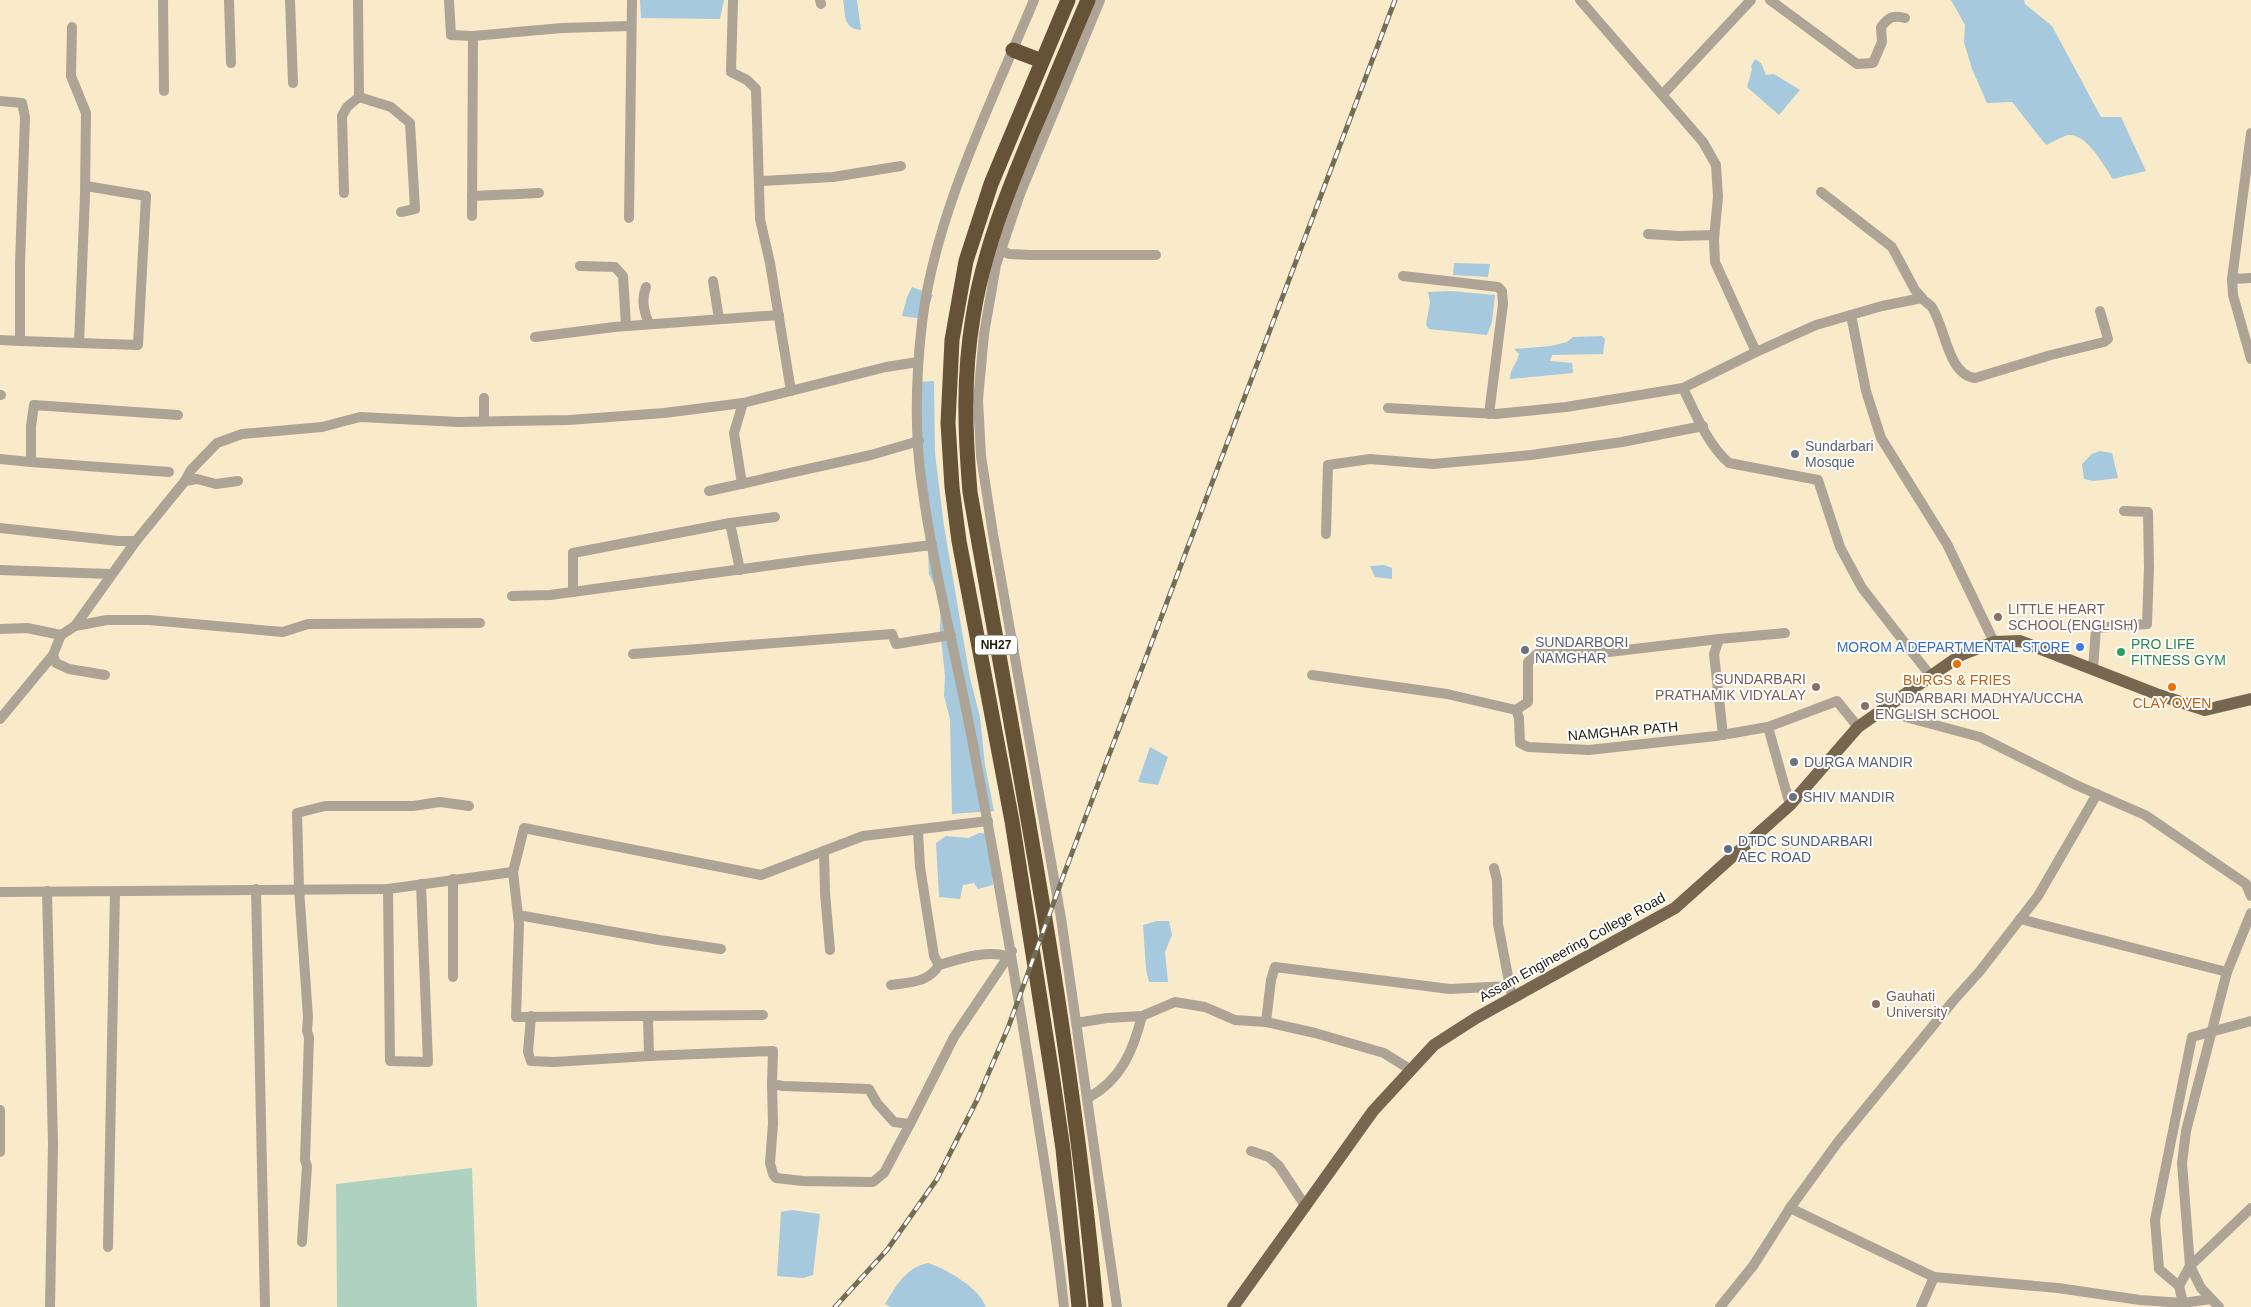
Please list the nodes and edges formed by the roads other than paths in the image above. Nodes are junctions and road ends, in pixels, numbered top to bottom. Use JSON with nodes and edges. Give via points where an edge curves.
{"nodes":[{"id":1,"x":163,"y":0,"type":"edge"},
{"id":2,"x":229,"y":0,"type":"edge"},
{"id":3,"x":290,"y":0,"type":"edge"},
{"id":4,"x":358,"y":0,"type":"edge"},
{"id":5,"x":449,"y":0,"type":"edge"},
{"id":6,"x":632,"y":0,"type":"edge"},
{"id":7,"x":733,"y":0,"type":"edge"},
{"id":8,"x":1034,"y":0,"type":"edge"},
{"id":9,"x":1068,"y":0,"type":"edge"},
{"id":10,"x":1088,"y":0,"type":"edge"},
{"id":11,"x":1100,"y":0,"type":"edge"},
{"id":12,"x":1580,"y":0,"type":"edge"},
{"id":13,"x":1750,"y":0,"type":"edge"},
{"id":14,"x":1770,"y":0,"type":"edge"},
{"id":15,"x":1905,"y":18,"type":"dead end"},
{"id":16,"x":630,"y":26,"type":"junction"},
{"id":17,"x":72,"y":27,"type":"dead end"},
{"id":18,"x":473,"y":36,"type":"junction"},
{"id":19,"x":1014,"y":50,"type":"junction"},
{"id":20,"x":1042,"y":60,"type":"junction"},
{"id":21,"x":231,"y":63,"type":"dead end"},
{"id":22,"x":293,"y":83,"type":"dead end"},
{"id":23,"x":164,"y":91,"type":"dead end"},
{"id":24,"x":1663,"y":94,"type":"junction"},
{"id":25,"x":359,"y":98,"type":"junction"},
{"id":26,"x":0,"y":102,"type":"edge"},
{"id":27,"x":2251,"y":133,"type":"edge"},
{"id":28,"x":901,"y":166,"type":"dead end"},
{"id":29,"x":760,"y":181,"type":"junction"},
{"id":30,"x":86,"y":186,"type":"junction"},
{"id":31,"x":1821,"y":192,"type":"dead end"},
{"id":32,"x":344,"y":193,"type":"dead end"},
{"id":33,"x":539,"y":194,"type":"dead end"},
{"id":34,"x":472,"y":196,"type":"junction"},
{"id":35,"x":402,"y":212,"type":"dead end"},
{"id":36,"x":472,"y":216,"type":"dead end"},
{"id":37,"x":629,"y":218,"type":"dead end"},
{"id":38,"x":1648,"y":234,"type":"dead end"},
{"id":39,"x":1714,"y":235,"type":"junction"},
{"id":40,"x":1001,"y":250,"type":"junction"},
{"id":41,"x":1156,"y":255,"type":"dead end"},
{"id":42,"x":580,"y":266,"type":"dead end"},
{"id":43,"x":1403,"y":276,"type":"dead end"},
{"id":44,"x":2251,"y":278,"type":"edge"},
{"id":45,"x":2232,"y":279,"type":"junction"},
{"id":46,"x":714,"y":281,"type":"dead end"},
{"id":47,"x":646,"y":287,"type":"dead end"},
{"id":48,"x":1922,"y":298,"type":"junction"},
{"id":49,"x":2100,"y":311,"type":"dead end"},
{"id":50,"x":779,"y":315,"type":"junction"},
{"id":51,"x":1851,"y":315,"type":"junction"},
{"id":52,"x":719,"y":319,"type":"junction"},
{"id":53,"x":649,"y":324,"type":"junction"},
{"id":54,"x":626,"y":326,"type":"junction"},
{"id":55,"x":535,"y":337,"type":"dead end"},
{"id":56,"x":0,"y":340,"type":"edge"},
{"id":57,"x":20,"y":341,"type":"junction"},
{"id":58,"x":79,"y":343,"type":"junction"},
{"id":59,"x":1756,"y":352,"type":"junction"},
{"id":60,"x":2251,"y":359,"type":"edge"},
{"id":61,"x":918,"y":362,"type":"junction"},
{"id":62,"x":1683,"y":388,"type":"junction"},
{"id":63,"x":791,"y":391,"type":"junction"},
{"id":64,"x":484,"y":398,"type":"dead end"},
{"id":65,"x":742,"y":403,"type":"junction"},
{"id":66,"x":1388,"y":408,"type":"dead end"},
{"id":67,"x":178,"y":414,"type":"dead end"},
{"id":68,"x":1489,"y":414,"type":"junction"},
{"id":69,"x":484,"y":422,"type":"junction"},
{"id":70,"x":1703,"y":426,"type":"junction"},
{"id":71,"x":919,"y":441,"type":"junction"},
{"id":72,"x":0,"y":459,"type":"edge"},
{"id":73,"x":30,"y":462,"type":"junction"},
{"id":74,"x":169,"y":472,"type":"dead end"},
{"id":75,"x":185,"y":481,"type":"junction"},
{"id":76,"x":238,"y":481,"type":"dead end"},
{"id":77,"x":742,"y":484,"type":"junction"},
{"id":78,"x":709,"y":491,"type":"dead end"},
{"id":79,"x":2124,"y":510,"type":"dead end"},
{"id":80,"x":775,"y":516,"type":"dead end"},
{"id":81,"x":730,"y":523,"type":"junction"},
{"id":82,"x":0,"y":528,"type":"edge"},
{"id":83,"x":1326,"y":534,"type":"dead end"},
{"id":84,"x":136,"y":541,"type":"junction"},
{"id":85,"x":932,"y":545,"type":"junction"},
{"id":86,"x":0,"y":570,"type":"edge"},
{"id":87,"x":740,"y":570,"type":"junction"},
{"id":88,"x":110,"y":574,"type":"junction"},
{"id":89,"x":573,"y":592,"type":"junction"},
{"id":90,"x":512,"y":596,"type":"dead end"},
{"id":91,"x":480,"y":623,"type":"dead end"},
{"id":92,"x":75,"y":626,"type":"junction"},
{"id":93,"x":0,"y":629,"type":"edge"},
{"id":94,"x":1785,"y":633,"type":"dead end"},
{"id":95,"x":61,"y":635,"type":"junction"},
{"id":96,"x":951,"y":636,"type":"junction"},
{"id":97,"x":1719,"y":639,"type":"junction"},
{"id":98,"x":1994,"y":642,"type":"junction"},
{"id":99,"x":633,"y":654,"type":"dead end"},
{"id":100,"x":53,"y":656,"type":"junction"},
{"id":101,"x":2093,"y":669,"type":"junction"},
{"id":102,"x":105,"y":675,"type":"dead end"},
{"id":103,"x":1312,"y":675,"type":"dead end"},
{"id":104,"x":1930,"y":675,"type":"junction"},
{"id":105,"x":2251,"y":699,"type":"edge"},
{"id":106,"x":1886,"y":708,"type":"junction"},
{"id":107,"x":1516,"y":710,"type":"junction"},
{"id":108,"x":0,"y":719,"type":"edge"},
{"id":109,"x":1768,"y":727,"type":"junction"},
{"id":110,"x":1858,"y":727,"type":"junction"},
{"id":111,"x":1723,"y":735,"type":"junction"},
{"id":112,"x":2097,"y":794,"type":"junction"},
{"id":113,"x":1790,"y":804,"type":"junction"},
{"id":114,"x":469,"y":806,"type":"dead end"},
{"id":115,"x":988,"y":822,"type":"junction"},
{"id":116,"x":918,"y":831,"type":"junction"},
{"id":117,"x":824,"y":851,"type":"junction"},
{"id":118,"x":1494,"y":868,"type":"dead end"},
{"id":119,"x":513,"y":872,"type":"junction"},
{"id":120,"x":453,"y":879,"type":"junction"},
{"id":121,"x":256,"y":888,"type":"junction"},
{"id":122,"x":299,"y":888,"type":"junction"},
{"id":123,"x":422,"y":889,"type":"junction"},
{"id":124,"x":47,"y":891,"type":"junction"},
{"id":125,"x":115,"y":891,"type":"junction"},
{"id":126,"x":0,"y":892,"type":"edge"},
{"id":127,"x":388,"y":894,"type":"junction"},
{"id":128,"x":2251,"y":896,"type":"edge"},
{"id":129,"x":2251,"y":913,"type":"edge"},
{"id":130,"x":518,"y":915,"type":"junction"},
{"id":131,"x":2020,"y":919,"type":"junction"},
{"id":132,"x":721,"y":949,"type":"dead end"},
{"id":133,"x":830,"y":950,"type":"dead end"},
{"id":134,"x":1009,"y":954,"type":"junction"},
{"id":135,"x":939,"y":965,"type":"junction"},
{"id":136,"x":2227,"y":972,"type":"junction"},
{"id":137,"x":453,"y":977,"type":"dead end"},
{"id":138,"x":891,"y":985,"type":"dead end"},
{"id":139,"x":1511,"y":992,"type":"junction"},
{"id":140,"x":763,"y":1015,"type":"dead end"},
{"id":141,"x":531,"y":1016,"type":"junction"},
{"id":142,"x":648,"y":1016,"type":"junction"},
{"id":143,"x":1142,"y":1016,"type":"junction"},
{"id":144,"x":2251,"y":1021,"type":"edge"},
{"id":145,"x":1266,"y":1022,"type":"junction"},
{"id":146,"x":1076,"y":1023,"type":"junction"},
{"id":147,"x":2212,"y":1031,"type":"junction"},
{"id":148,"x":649,"y":1056,"type":"junction"},
{"id":149,"x":1411,"y":1070,"type":"junction"},
{"id":150,"x":772,"y":1084,"type":"junction"},
{"id":151,"x":1088,"y":1098,"type":"junction"},
{"id":152,"x":0,"y":1110,"type":"edge"},
{"id":153,"x":910,"y":1124,"type":"junction"},
{"id":154,"x":1251,"y":1151,"type":"dead end"},
{"id":155,"x":0,"y":1152,"type":"edge"},
{"id":156,"x":1306,"y":1207,"type":"junction"},
{"id":157,"x":1790,"y":1208,"type":"junction"},
{"id":158,"x":2251,"y":1208,"type":"edge"},
{"id":159,"x":302,"y":1242,"type":"dead end"},
{"id":160,"x":108,"y":1247,"type":"dead end"},
{"id":161,"x":2190,"y":1266,"type":"junction"},
{"id":162,"x":1934,"y":1277,"type":"junction"},
{"id":163,"x":2179,"y":1286,"type":"junction"},
{"id":164,"x":2215,"y":1303,"type":"edge"},
{"id":165,"x":2182,"y":1304,"type":"junction"},
{"id":166,"x":50,"y":1307,"type":"edge"},
{"id":167,"x":265,"y":1307,"type":"edge"},
{"id":168,"x":1064,"y":1307,"type":"edge"},
{"id":169,"x":1079,"y":1307,"type":"edge"},
{"id":170,"x":1096,"y":1307,"type":"edge"},
{"id":171,"x":1117,"y":1307,"type":"edge"},
{"id":172,"x":1234,"y":1307,"type":"edge"},
{"id":173,"x":1720,"y":1307,"type":"edge"},
{"id":174,"x":1921,"y":1307,"type":"edge"}],
"edges":[{"from":1,"to":23,"type":"street"},
{"from":2,"to":21,"type":"street"},
{"from":3,"to":22,"type":"street"},
{"from":4,"to":25,"type":"street"},
{"from":5,"to":18,"type":"street","via":[[451,35]]},
{"from":6,"to":16,"type":"street"},
{"from":7,"to":29,"type":"street","via":[[731,72],[756,89]]},
{"from":8,"to":19,"type":"street"},
{"from":9,"to":20,"type":"highway","number":"NH27"},
{"from":10,"to":170,"type":"highway","number":"NH27","via":[[990,244],[973,316],[965,400],[970,492],[1029,818],[1074,1099]]},
{"from":11,"to":40,"type":"street","via":[[1020,194]]},
{"from":12,"to":24,"type":"street"},
{"from":13,"to":24,"type":"street"},
{"from":14,"to":15,"type":"street","via":[[1857,64],[1873,63],[1882,42],[1881,26],[1888,18]]},
{"from":16,"to":18,"type":"street"},
{"from":16,"to":37,"type":"street"},
{"from":17,"to":30,"type":"street","via":[[71,76],[86,113]]},
{"from":18,"to":34,"type":"street"},
{"from":19,"to":20,"type":"highway"},
{"from":19,"to":61,"type":"street","via":[[942,231],[929,284]]},
{"from":20,"to":169,"type":"highway","number":"NH27","via":[[991,184],[966,261],[952,340],[948,423],[959,541],[1012,821],[1053,1081]]},
{"from":24,"to":39,"type":"street","via":[[1703,142],[1716,166],[1718,197]]},
{"from":25,"to":32,"type":"street","via":[[347,107],[342,116]]},
{"from":25,"to":35,"type":"street","via":[[392,107],[410,123],[415,209]]},
{"from":26,"to":57,"type":"street","via":[[22,103],[25,117]]},
{"from":27,"to":45,"type":"street"},
{"from":28,"to":29,"type":"street","via":[[833,177]]},
{"from":29,"to":50,"type":"street","via":[[760,219]]},
{"from":30,"to":58,"type":"street"},
{"from":30,"to":58,"type":"street","via":[[146,196],[138,345]]},
{"from":31,"to":48,"type":"street","via":[[1892,247]]},
{"from":33,"to":34,"type":"street"},
{"from":34,"to":36,"type":"street"},
{"from":38,"to":39,"type":"street"},
{"from":39,"to":59,"type":"street","via":[[1715,262]]},
{"from":40,"to":41,"type":"street","via":[[1009,254],[1029,255]]},
{"from":40,"to":146,"type":"street","via":[[984,334],[978,400],[981,456],[1061,918]]},
{"from":42,"to":54,"type":"street","via":[[616,267],[623,276]]},
{"from":43,"to":68,"type":"street","via":[[1498,287],[1502,291]]},
{"from":44,"to":45,"type":"street"},
{"from":45,"to":60,"type":"street","via":[[2233,295]]},
{"from":46,"to":52,"type":"street"},
{"from":47,"to":53,"type":"street","via":[[642,297]]},
{"from":48,"to":49,"type":"street","via":[[1932,307],[1946,344],[1962,372],[1975,378],[2104,342],[2108,339]]},
{"from":48,"to":51,"type":"street"},
{"from":50,"to":52,"type":"street"},
{"from":50,"to":63,"type":"street"},
{"from":51,"to":59,"type":"street","via":[[1816,325]]},
{"from":51,"to":98,"type":"street","via":[[1866,391],[1881,438],[1947,544]]},
{"from":52,"to":53,"type":"street"},
{"from":53,"to":54,"type":"street"},
{"from":54,"to":55,"type":"street"},
{"from":56,"to":57,"type":"street"},
{"from":57,"to":58,"type":"street"},
{"from":59,"to":62,"type":"street"},
{"from":61,"to":63,"type":"street"},
{"from":61,"to":71,"type":"street"},
{"from":62,"to":68,"type":"street","via":[[1566,407]]},
{"from":62,"to":70,"type":"street"},
{"from":63,"to":65,"type":"street"},
{"from":64,"to":69,"type":"street"},
{"from":65,"to":69,"type":"street","via":[[569,420]]},
{"from":65,"to":77,"type":"street","via":[[734,433]]},
{"from":66,"to":68,"type":"street"},
{"from":67,"to":73,"type":"street","via":[[34,405]]},
{"from":69,"to":75,"type":"street","via":[[360,418],[322,427],[242,434],[216,443]]},
{"from":70,"to":83,"type":"street","via":[[1532,455],[1433,464],[1370,459],[1328,465]]},
{"from":70,"to":104,"type":"street","via":[[1719,455],[1729,463],[1818,480],[1840,548],[1862,588]]},
{"from":71,"to":77,"type":"street"},
{"from":71,"to":85,"type":"street","via":[[921,481]]},
{"from":72,"to":73,"type":"street"},
{"from":73,"to":74,"type":"street"},
{"from":75,"to":76,"type":"street","via":[[197,479],[216,484]]},
{"from":75,"to":84,"type":"street"},
{"from":77,"to":78,"type":"street"},
{"from":79,"to":101,"type":"street","via":[[2148,512],[2146,624],[2096,628]]},
{"from":80,"to":81,"type":"street"},
{"from":81,"to":87,"type":"street"},
{"from":81,"to":89,"type":"street","via":[[573,553]]},
{"from":82,"to":84,"type":"street"},
{"from":84,"to":88,"type":"street"},
{"from":85,"to":87,"type":"street"},
{"from":85,"to":96,"type":"street"},
{"from":86,"to":88,"type":"street"},
{"from":87,"to":89,"type":"street"},
{"from":88,"to":92,"type":"street"},
{"from":89,"to":90,"type":"street"},
{"from":91,"to":92,"type":"street","via":[[308,624],[283,632],[149,620],[107,620]]},
{"from":92,"to":95,"type":"street"},
{"from":93,"to":95,"type":"street","via":[[28,628]]},
{"from":94,"to":97,"type":"street"},
{"from":95,"to":100,"type":"street"},
{"from":96,"to":99,"type":"street","via":[[896,644],[892,634]]},
{"from":96,"to":115,"type":"street"},
{"from":97,"to":107,"type":"street","via":[[1592,654],[1537,654],[1528,662],[1528,702]]},
{"from":97,"to":111,"type":"street","via":[[1714,654]]},
{"from":98,"to":101,"type":"main road","name":"Assam Engineering College Road","via":[[2020,641]]},
{"from":98,"to":104,"type":"main road","name":"Assam Engineering College Road","via":[[1961,655]]},
{"from":100,"to":102,"type":"street","via":[[56,663],[69,669]]},
{"from":100,"to":108,"type":"street"},
{"from":101,"to":105,"type":"main road","name":"Assam Engineering College Road","via":[[2206,710]]},
{"from":103,"to":107,"type":"street","via":[[1447,694]]},
{"from":104,"to":106,"type":"main road","name":"Assam Engineering College Road"},
{"from":106,"to":110,"type":"main road","name":"Assam Engineering College Road"},
{"from":106,"to":112,"type":"street","via":[[1898,715],[1980,737]]},
{"from":107,"to":111,"type":"street","name":"NAMGHAR PATH","via":[[1520,743],[1528,747],[1589,750]]},
{"from":109,"to":110,"type":"street","name":"NAMGHAR PATH","via":[[1837,701]]},
{"from":109,"to":111,"type":"street","name":"NAMGHAR PATH"},
{"from":109,"to":113,"type":"street"},
{"from":110,"to":113,"type":"main road","name":"Assam Engineering College Road"},
{"from":112,"to":128,"type":"street","via":[[2145,815],[2246,884]]},
{"from":112,"to":131,"type":"street","via":[[2038,896]]},
{"from":113,"to":139,"type":"main road","name":"Assam Engineering College Road","via":[[1675,908]]},
{"from":114,"to":122,"type":"street","via":[[440,802],[413,806],[325,806],[297,813]]},
{"from":115,"to":116,"type":"street"},
{"from":115,"to":134,"type":"street"},
{"from":116,"to":117,"type":"street","via":[[863,836]]},
{"from":116,"to":135,"type":"street","via":[[920,867],[934,956]]},
{"from":117,"to":119,"type":"street","via":[[761,875],[524,828]]},
{"from":117,"to":133,"type":"street"},
{"from":118,"to":139,"type":"street","via":[[1498,924]]},
{"from":119,"to":120,"type":"street"},
{"from":119,"to":130,"type":"street"},
{"from":120,"to":123,"type":"street"},
{"from":120,"to":137,"type":"street"},
{"from":121,"to":122,"type":"street"},
{"from":121,"to":125,"type":"street"},
{"from":121,"to":167,"type":"street"},
{"from":122,"to":127,"type":"street"},
{"from":122,"to":159,"type":"street","via":[[308,1017],[306,1031],[309,1037]]},
{"from":123,"to":127,"type":"street"},
{"from":123,"to":127,"type":"street","via":[[428,1062],[390,1061]]},
{"from":124,"to":125,"type":"street"},
{"from":124,"to":126,"type":"street"},
{"from":124,"to":166,"type":"street","via":[[53,1114]]},
{"from":125,"to":160,"type":"street"},
{"from":129,"to":136,"type":"street"},
{"from":130,"to":132,"type":"street"},
{"from":130,"to":141,"type":"street","via":[[516,1017]]},
{"from":131,"to":136,"type":"street"},
{"from":131,"to":157,"type":"street","via":[[1838,1142]]},
{"from":134,"to":135,"type":"street","via":[[988,954]]},
{"from":134,"to":153,"type":"street","via":[[954,1037]]},
{"from":134,"to":168,"type":"street","via":[[1060,1265]]},
{"from":135,"to":138,"type":"street","via":[[933,975],[923,980]]},
{"from":136,"to":147,"type":"street"},
{"from":139,"to":145,"type":"street","via":[[1450,989],[1276,967],[1271,980]]},
{"from":139,"to":149,"type":"main road","name":"Assam Engineering College Road","via":[[1434,1045]]},
{"from":140,"to":142,"type":"street"},
{"from":141,"to":142,"type":"street"},
{"from":141,"to":148,"type":"street","via":[[528,1052],[531,1060],[554,1062]]},
{"from":142,"to":148,"type":"street"},
{"from":143,"to":145,"type":"street","via":[[1175,1002],[1204,1007],[1235,1020]]},
{"from":143,"to":146,"type":"street"},
{"from":143,"to":151,"type":"street","via":[[1136,1039],[1112,1081]]},
{"from":144,"to":147,"type":"street"},
{"from":145,"to":149,"type":"street","via":[[1384,1053]]},
{"from":146,"to":151,"type":"street"},
{"from":147,"to":161,"type":"street","via":[[2186,1131],[2182,1163]]},
{"from":147,"to":163,"type":"street","via":[[2192,1036],[2155,1220],[2159,1269]]},
{"from":148,"to":150,"type":"street","via":[[774,1051]]},
{"from":149,"to":156,"type":"main road","name":"Assam Engineering College Road","via":[[1374,1111]]},
{"from":150,"to":153,"type":"street","via":[[869,1089],[894,1122]]},
{"from":150,"to":153,"type":"street","via":[[770,1163],[776,1178],[873,1182],[884,1173]]},
{"from":151,"to":171,"type":"street"},
{"from":152,"to":155,"type":"street"},
{"from":154,"to":156,"type":"street","via":[[1269,1157],[1279,1166]]},
{"from":156,"to":172,"type":"main road","name":"Assam Engineering College Road"},
{"from":157,"to":162,"type":"street"},
{"from":157,"to":173,"type":"street","via":[[1753,1266]]},
{"from":158,"to":161,"type":"street"},
{"from":161,"to":163,"type":"street"},
{"from":161,"to":164,"type":"street","via":[[2201,1288]]},
{"from":162,"to":165,"type":"street"},
{"from":162,"to":174,"type":"street"},
{"from":163,"to":165,"type":"street"},
{"from":164,"to":165,"type":"street"}]}
